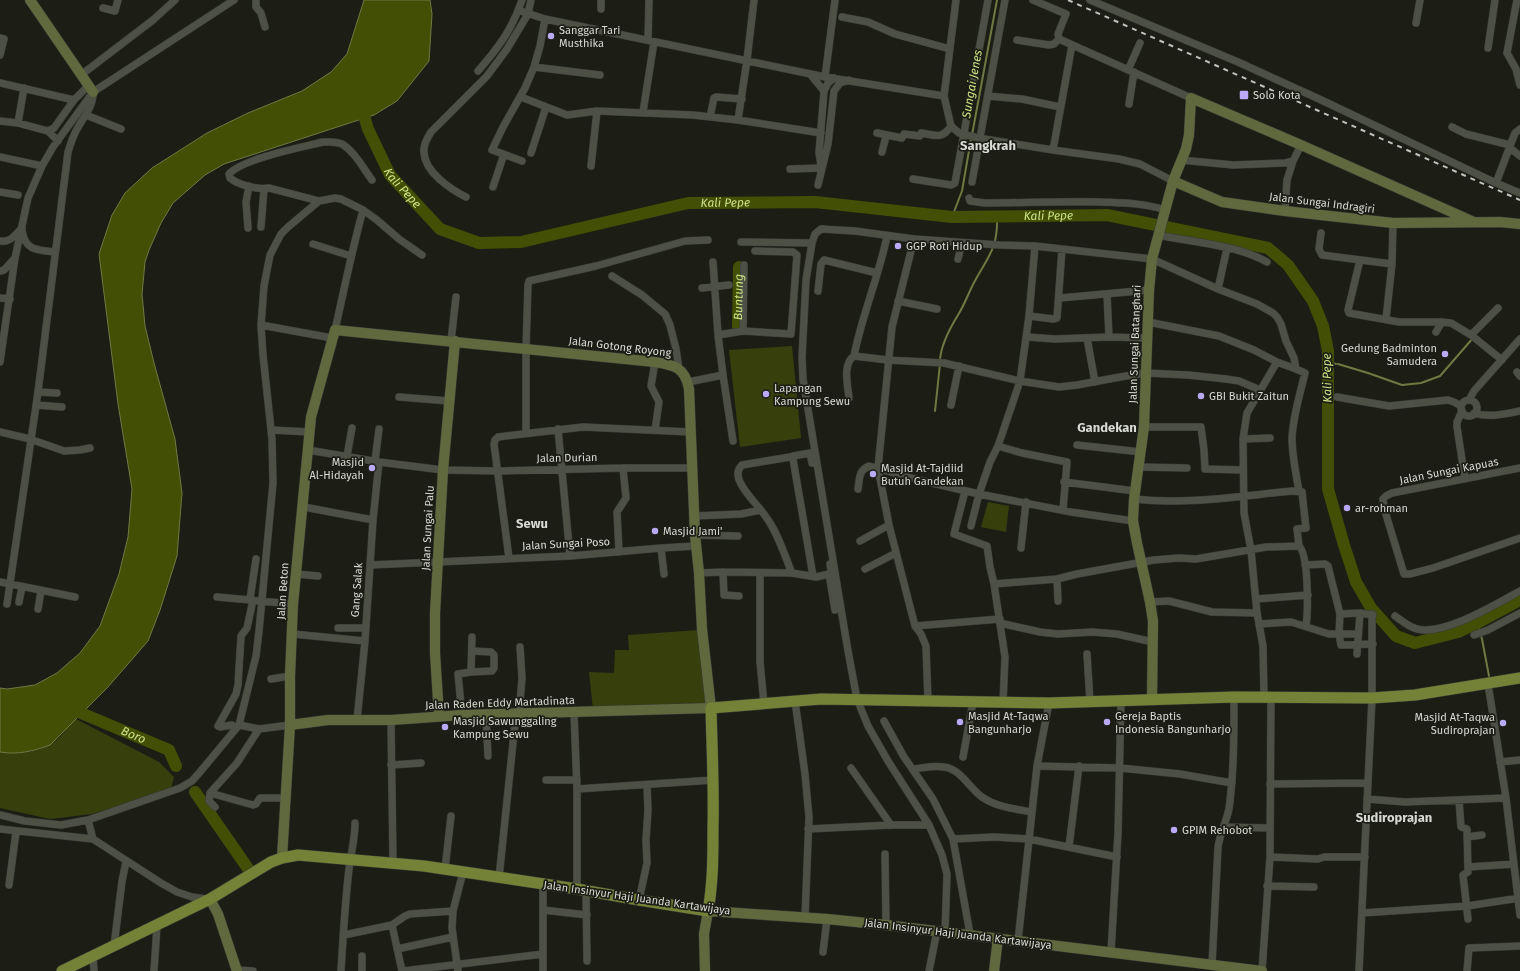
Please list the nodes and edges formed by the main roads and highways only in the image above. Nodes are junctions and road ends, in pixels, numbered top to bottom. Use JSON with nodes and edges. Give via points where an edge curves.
{"nodes":[{"id":1,"x":30,"y":0,"type":"edge"},
{"id":2,"x":90,"y":89,"type":"road end"},
{"id":3,"x":1203,"y":103,"type":"junction"},
{"id":4,"x":1190,"y":113,"type":"junction"},
{"id":5,"x":1173,"y":181,"type":"junction"},
{"id":6,"x":1474,"y":222,"type":"junction"},
{"id":7,"x":1520,"y":224,"type":"edge"},
{"id":8,"x":333,"y":334,"type":"joint"},
{"id":9,"x":453,"y":341,"type":"junction"},
{"id":10,"x":1520,"y":678,"type":"edge"},
{"id":11,"x":1152,"y":700,"type":"junction"},
{"id":12,"x":711,"y":708,"type":"junction"},
{"id":13,"x":439,"y":716,"type":"junction"},
{"id":14,"x":290,"y":725,"type":"junction"},
{"id":15,"x":282,"y":858,"type":"junction"},
{"id":16,"x":210,"y":899,"type":"junction"},
{"id":17,"x":708,"y":911,"type":"junction"},
{"id":18,"x":998,"y":938,"type":"junction"},
{"id":19,"x":1223,"y":969,"type":"edge"},
{"id":20,"x":62,"y":971,"type":"edge"},
{"id":21,"x":237,"y":971,"type":"edge"},
{"id":22,"x":705,"y":971,"type":"edge"},
{"id":23,"x":994,"y":971,"type":"edge"},
{"id":24,"x":1262,"y":971,"type":"edge"}],
"edges":[{"from":1,"to":2,"type":"main road"},
{"from":3,"to":4,"type":"main road"},
{"from":3,"to":4,"type":"main road","name":"Jalan Sungai Batanghari","via":[[1190,98]]},
{"from":3,"to":6,"type":"main road"},
{"from":4,"to":5,"type":"main road","name":"Jalan Sungai Batanghari","via":[[1186,149]]},
{"from":5,"to":6,"type":"main road","name":"Jalan Sungai Indragiri","via":[[1222,202],[1285,211],[1393,223]]},
{"from":5,"to":11,"type":"main road","name":"Jalan Sungai Batanghari","via":[[1152,259],[1144,427],[1133,521],[1150,602],[1153,642]]},
{"from":6,"to":7,"type":"main road","name":"Jalan Sungai Indragiri"},
{"from":8,"to":9,"type":"main road","name":"Jalan Gotong Royong"},
{"from":8,"to":14,"type":"main road","name":"Jalan Beton","via":[[309,432],[293,604]]},
{"from":9,"to":12,"type":"main road","name":"Jalan Gotong Royong","via":[[673,364],[679,369],[688,382],[695,535]]},
{"from":9,"to":13,"type":"main road","name":"Jalan Sungai Palu","via":[[438,563],[435,653]]},
{"from":10,"to":11,"type":"main road","via":[[1415,696],[1268,696]]},
{"from":11,"to":12,"type":"main road","via":[[1049,703],[821,698]]},
{"from":12,"to":13,"type":"main road","name":"Jalan Raden Eddy Martadinata"},
{"from":12,"to":17,"type":"main road","via":[[714,780],[713,861]]},
{"from":13,"to":14,"type":"main road","name":"Jalan Raden Eddy Martadinata","via":[[391,720],[328,720]]},
{"from":14,"to":15,"type":"main road","name":"Jalan Beton"},
{"from":15,"to":16,"type":"main road","name":"Jalan Insinyur Haji Juanda Kartawijaya"},
{"from":15,"to":17,"type":"main road","name":"Jalan Insinyur Haji Juanda Kartawijaya","via":[[298,855],[349,868],[393,863],[445,869]]},
{"from":16,"to":20,"type":"main road","name":"Jalan Insinyur Haji Juanda Kartawijaya"},
{"from":16,"to":21,"type":"main road","via":[[218,914]]},
{"from":17,"to":18,"type":"main road","name":"Jalan Insinyur Haji Juanda Kartawijaya","via":[[886,924]]},
{"from":17,"to":22,"type":"main road","via":[[704,934]]},
{"from":18,"to":19,"type":"main road","name":"Jalan Insinyur Haji Juanda Kartawijaya","via":[[1212,965]]},
{"from":18,"to":23,"type":"main road"},
{"from":19,"to":24,"type":"main road","name":"Jalan Insinyur Haji Juanda Kartawijaya"}]}
